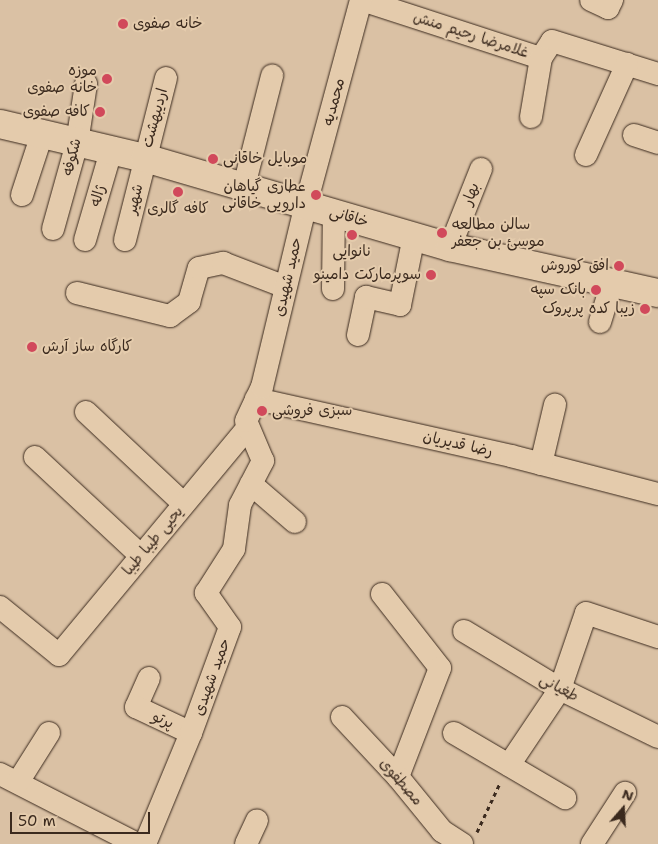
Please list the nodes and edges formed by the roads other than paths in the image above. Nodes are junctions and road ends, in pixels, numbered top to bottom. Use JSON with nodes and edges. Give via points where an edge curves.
{"nodes":[{"id":1,"x":362,"y":0,"type":"edge"},
{"id":2,"x":591,"y":0,"type":"edge"},
{"id":3,"x":612,"y":0,"type":"edge"},
{"id":4,"x":541,"y":58,"type":"junction"},
{"id":5,"x":627,"y":64,"type":"junction"},
{"id":6,"x":658,"y":74,"type":"edge"},
{"id":7,"x":272,"y":76,"type":"dead end"},
{"id":8,"x":166,"y":78,"type":"dead end"},
{"id":9,"x":86,"y":84,"type":"dead end"},
{"id":10,"x":531,"y":117,"type":"dead end"},
{"id":11,"x":0,"y":124,"type":"edge"},
{"id":12,"x":42,"y":134,"type":"junction"},
{"id":13,"x":634,"y":135,"type":"dead end"},
{"id":14,"x":77,"y":143,"type":"junction"},
{"id":15,"x":658,"y":143,"type":"edge"},
{"id":16,"x":111,"y":151,"type":"junction"},
{"id":17,"x":586,"y":155,"type":"dead end"},
{"id":18,"x":144,"y":158,"type":"junction"},
{"id":19,"x":481,"y":168,"type":"dead end"},
{"id":20,"x":244,"y":186,"type":"junction"},
{"id":21,"x":22,"y":196,"type":"dead end"},
{"id":22,"x":306,"y":204,"type":"junction"},
{"id":23,"x":334,"y":212,"type":"junction"},
{"id":24,"x":54,"y":229,"type":"dead end"},
{"id":25,"x":414,"y":236,"type":"junction"},
{"id":26,"x":85,"y":240,"type":"dead end"},
{"id":27,"x":125,"y":240,"type":"dead end"},
{"id":28,"x":450,"y":247,"type":"junction"},
{"id":29,"x":612,"y":283,"type":"junction"},
{"id":30,"x":286,"y":287,"type":"junction"},
{"id":31,"x":333,"y":289,"type":"dead end"},
{"id":32,"x":77,"y":293,"type":"dead end"},
{"id":33,"x":658,"y":293,"type":"edge"},
{"id":34,"x":600,"y":322,"type":"dead end"},
{"id":35,"x":358,"y":335,"type":"dead end"},
{"id":36,"x":256,"y":399,"type":"junction"},
{"id":37,"x":555,"y":405,"type":"dead end"},
{"id":38,"x":86,"y":412,"type":"dead end"},
{"id":39,"x":248,"y":427,"type":"junction"},
{"id":40,"x":35,"y":457,"type":"dead end"},
{"id":41,"x":541,"y":464,"type":"junction"},
{"id":42,"x":251,"y":484,"type":"junction"},
{"id":43,"x":658,"y":494,"type":"edge"},
{"id":44,"x":184,"y":504,"type":"junction"},
{"id":45,"x":295,"y":522,"type":"dead end"},
{"id":46,"x":141,"y":556,"type":"junction"},
{"id":47,"x":382,"y":594,"type":"dead end"},
{"id":48,"x":0,"y":607,"type":"edge"},
{"id":49,"x":464,"y":631,"type":"dead end"},
{"id":50,"x":658,"y":636,"type":"edge"},
{"id":51,"x":149,"y":678,"type":"dead end"},
{"id":52,"x":560,"y":689,"type":"junction"},
{"id":53,"x":342,"y":716,"type":"dead end"},
{"id":54,"x":191,"y":733,"type":"junction"},
{"id":55,"x":454,"y":733,"type":"dead end"},
{"id":56,"x":49,"y":734,"type":"dead end"},
{"id":57,"x":658,"y":737,"type":"edge"},
{"id":58,"x":509,"y":765,"type":"junction"},
{"id":59,"x":398,"y":777,"type":"junction"},
{"id":60,"x":9,"y":778,"type":"edge"},
{"id":61,"x":625,"y":793,"type":"dead end"},
{"id":62,"x":565,"y":798,"type":"dead end"},
{"id":63,"x":257,"y":820,"type":"dead end"},
{"id":64,"x":437,"y":838,"type":"edge"},
{"id":65,"x":469,"y":840,"type":"edge"},
{"id":66,"x":137,"y":844,"type":"edge"},
{"id":67,"x":145,"y":844,"type":"edge"},
{"id":68,"x":246,"y":844,"type":"edge"},
{"id":69,"x":592,"y":844,"type":"edge"}],
"edges":[{"from":1,"to":4,"type":"street","name":"غلامرضا رحیم منش"},
{"from":1,"to":22,"type":"street","name":"محمدیه"},
{"from":2,"to":3,"type":"street","via":[[608,8]]},
{"from":4,"to":5,"type":"street","name":"غلامرضا رحیم منش","via":[[552,41]]},
{"from":4,"to":10,"type":"street"},
{"from":5,"to":6,"type":"street","name":"غلامرضا رحیم منش"},
{"from":5,"to":17,"type":"street"},
{"from":7,"to":20,"type":"street"},
{"from":8,"to":18,"type":"street","name":"اردیبهشت"},
{"from":9,"to":14,"type":"street","name":"شکوفه"},
{"from":11,"to":12,"type":"street","name":"خاقانی"},
{"from":12,"to":14,"type":"street","name":"خاقانی"},
{"from":12,"to":21,"type":"street"},
{"from":13,"to":15,"type":"street"},
{"from":14,"to":16,"type":"street","name":"خاقانی"},
{"from":14,"to":24,"type":"street","name":"شکوفه"},
{"from":16,"to":18,"type":"street","name":"خاقانی"},
{"from":16,"to":26,"type":"street","name":"ژاله"},
{"from":18,"to":20,"type":"street","name":"خاقانی"},
{"from":18,"to":27,"type":"street","name":"شهیر"},
{"from":19,"to":28,"type":"street","name":"بهار"},
{"from":20,"to":22,"type":"street","name":"خاقانی"},
{"from":22,"to":23,"type":"street","name":"خاقانی"},
{"from":22,"to":30,"type":"street","name":"حمید شهیدی"},
{"from":23,"to":25,"type":"street","name":"خاقانی"},
{"from":23,"to":31,"type":"street"},
{"from":25,"to":28,"type":"street","name":"خاقانی"},
{"from":25,"to":35,"type":"street","via":[[400,305],[366,298]]},
{"from":28,"to":29,"type":"street","name":"خاقانی"},
{"from":29,"to":33,"type":"street","name":"خاقانی"},
{"from":29,"to":34,"type":"street"},
{"from":30,"to":32,"type":"street","via":[[223,263],[199,268],[188,302],[170,316]]},
{"from":30,"to":36,"type":"street","name":"حمید شهیدی","via":[[262,387]]},
{"from":36,"to":39,"type":"street","name":"حمید شهیدی","via":[[246,421]]},
{"from":36,"to":41,"type":"street","name":"رضا قدیریان"},
{"from":37,"to":41,"type":"street"},
{"from":38,"to":44,"type":"street"},
{"from":39,"to":42,"type":"street","name":"حمید شهیدی","via":[[263,461]]},
{"from":39,"to":44,"type":"street","name":"یحیی طیبا طیبا"},
{"from":40,"to":46,"type":"street"},
{"from":41,"to":43,"type":"street","name":"رضا قدیریان"},
{"from":42,"to":45,"type":"street"},
{"from":42,"to":54,"type":"street","name":"حمید شهیدی","via":[[240,505],[234,549],[206,593],[230,627]]},
{"from":44,"to":46,"type":"street","name":"یحیی طیبا طیبا"},
{"from":46,"to":48,"type":"street","name":"یحیی طیبا طیبا","via":[[58,655]]},
{"from":47,"to":59,"type":"street","via":[[440,668]]},
{"from":49,"to":52,"type":"street","name":"طغیانی"},
{"from":50,"to":52,"type":"street","via":[[586,613]]},
{"from":51,"to":54,"type":"street","name":"پرتو","via":[[136,707]]},
{"from":52,"to":57,"type":"street","name":"طغیانی"},
{"from":52,"to":58,"type":"street"},
{"from":53,"to":59,"type":"street","name":"مصطفوی"},
{"from":54,"to":67,"type":"street","name":"حمید شهیدی"},
{"from":55,"to":58,"type":"street"},
{"from":56,"to":60,"type":"street"},
{"from":58,"to":62,"type":"street"},
{"from":59,"to":64,"type":"street","name":"مصطفوی"},
{"from":60,"to":66,"type":"street"},
{"from":61,"to":69,"type":"street"},
{"from":63,"to":68,"type":"street"},
{"from":64,"to":65,"type":"street","name":"مصطفوی"}]}
